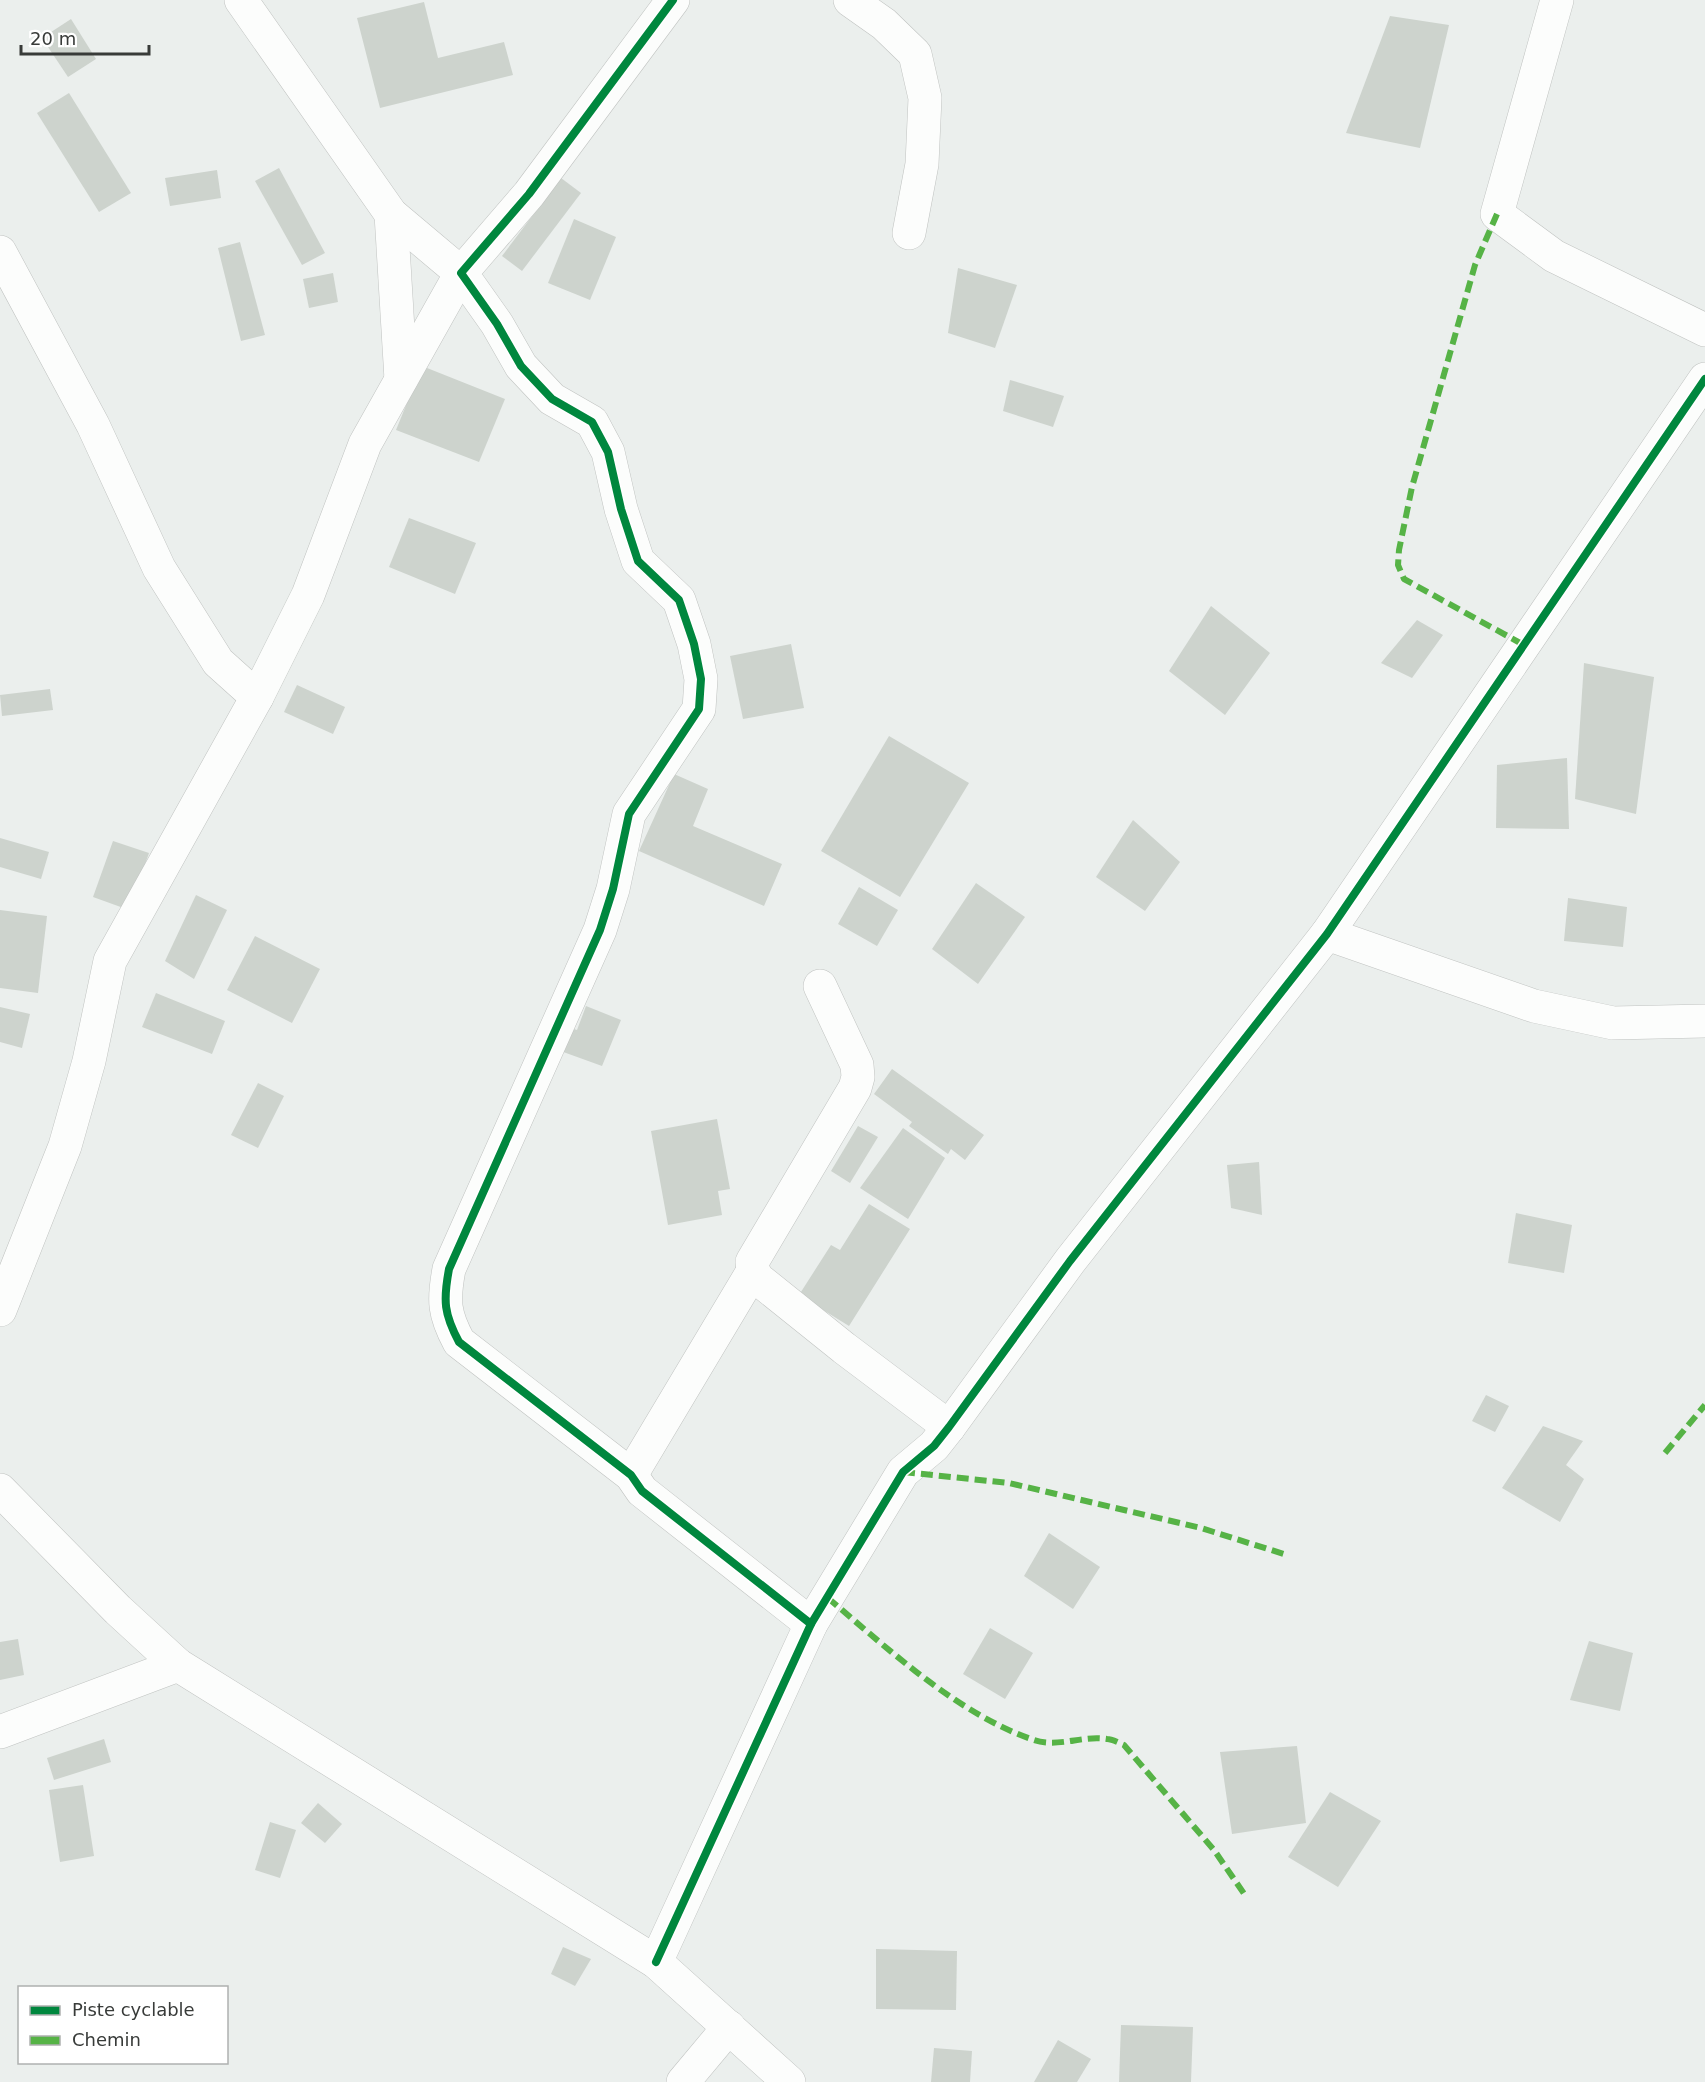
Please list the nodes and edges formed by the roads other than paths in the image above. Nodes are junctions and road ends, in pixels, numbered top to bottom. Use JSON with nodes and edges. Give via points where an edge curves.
{"nodes":[{"id":1,"x":242,"y":0,"type":"edge"},
{"id":2,"x":673,"y":0,"type":"edge"},
{"id":3,"x":850,"y":0,"type":"edge"},
{"id":4,"x":1557,"y":0,"type":"edge"},
{"id":5,"x":391,"y":214,"type":"junction"},
{"id":6,"x":909,"y":233,"type":"dead end"},
{"id":7,"x":0,"y":252,"type":"edge"},
{"id":8,"x":461,"y":273,"type":"junction"},
{"id":9,"x":1705,"y":330,"type":"edge"},
{"id":10,"x":401,"y":379,"type":"junction"},
{"id":11,"x":1705,"y":379,"type":"edge"},
{"id":12,"x":257,"y":697,"type":"junction"},
{"id":13,"x":1326,"y":934,"type":"junction"},
{"id":14,"x":820,"y":986,"type":"dead end"},
{"id":15,"x":1705,"y":1021,"type":"edge"},
{"id":16,"x":753,"y":1271,"type":"junction"},
{"id":17,"x":0,"y":1310,"type":"edge"},
{"id":18,"x":949,"y":1427,"type":"junction"},
{"id":19,"x":631,"y":1475,"type":"junction"},
{"id":20,"x":0,"y":1490,"type":"edge"},
{"id":21,"x":811,"y":1624,"type":"junction"},
{"id":22,"x":178,"y":1665,"type":"junction"},
{"id":23,"x":0,"y":1732,"type":"edge"},
{"id":24,"x":656,"y":1962,"type":"junction"},
{"id":25,"x":729,"y":2027,"type":"junction"},
{"id":26,"x":683,"y":2082,"type":"edge"},
{"id":27,"x":789,"y":2082,"type":"edge"}],
"edges":[{"from":1,"to":5,"type":"street"},
{"from":2,"to":8,"type":"street","via":[[529,194]]},
{"from":3,"to":6,"type":"street","via":[[884,24],[915,54],[925,98],[922,164]]},
{"from":4,"to":9,"type":"street","via":[[1497,214],[1554,256]]},
{"from":5,"to":8,"type":"street"},
{"from":5,"to":10,"type":"street"},
{"from":7,"to":12,"type":"street","via":[[93,425],[159,568],[218,662]]},
{"from":8,"to":10,"type":"street"},
{"from":8,"to":19,"type":"street","via":[[521,366],[552,399],[592,422],[608,452],[638,561],[679,600],[694,644],[700,679],[699,709],[629,814],[600,930],[449,1269],[444,1296],[447,1319],[459,1342]]},
{"from":10,"to":12,"type":"street","via":[[364,444],[308,595]]},
{"from":11,"to":13,"type":"street"},
{"from":12,"to":17,"type":"street","via":[[110,961],[89,1061],[65,1146]]},
{"from":13,"to":15,"type":"street","via":[[1534,1006],[1613,1023]]},
{"from":13,"to":18,"type":"street","via":[[1070,1261]]},
{"from":14,"to":16,"type":"street","via":[[857,1065],[858,1077],[752,1262]]},
{"from":16,"to":18,"type":"street","via":[[844,1348]]},
{"from":16,"to":19,"type":"street"},
{"from":18,"to":21,"type":"street","via":[[934,1446],[903,1472]]},
{"from":19,"to":21,"type":"street","via":[[642,1491]]},
{"from":20,"to":22,"type":"street"},
{"from":21,"to":24,"type":"street"},
{"from":22,"to":23,"type":"street"},
{"from":22,"to":24,"type":"street"},
{"from":24,"to":25,"type":"street"},
{"from":25,"to":26,"type":"street"},
{"from":25,"to":27,"type":"street"}]}
